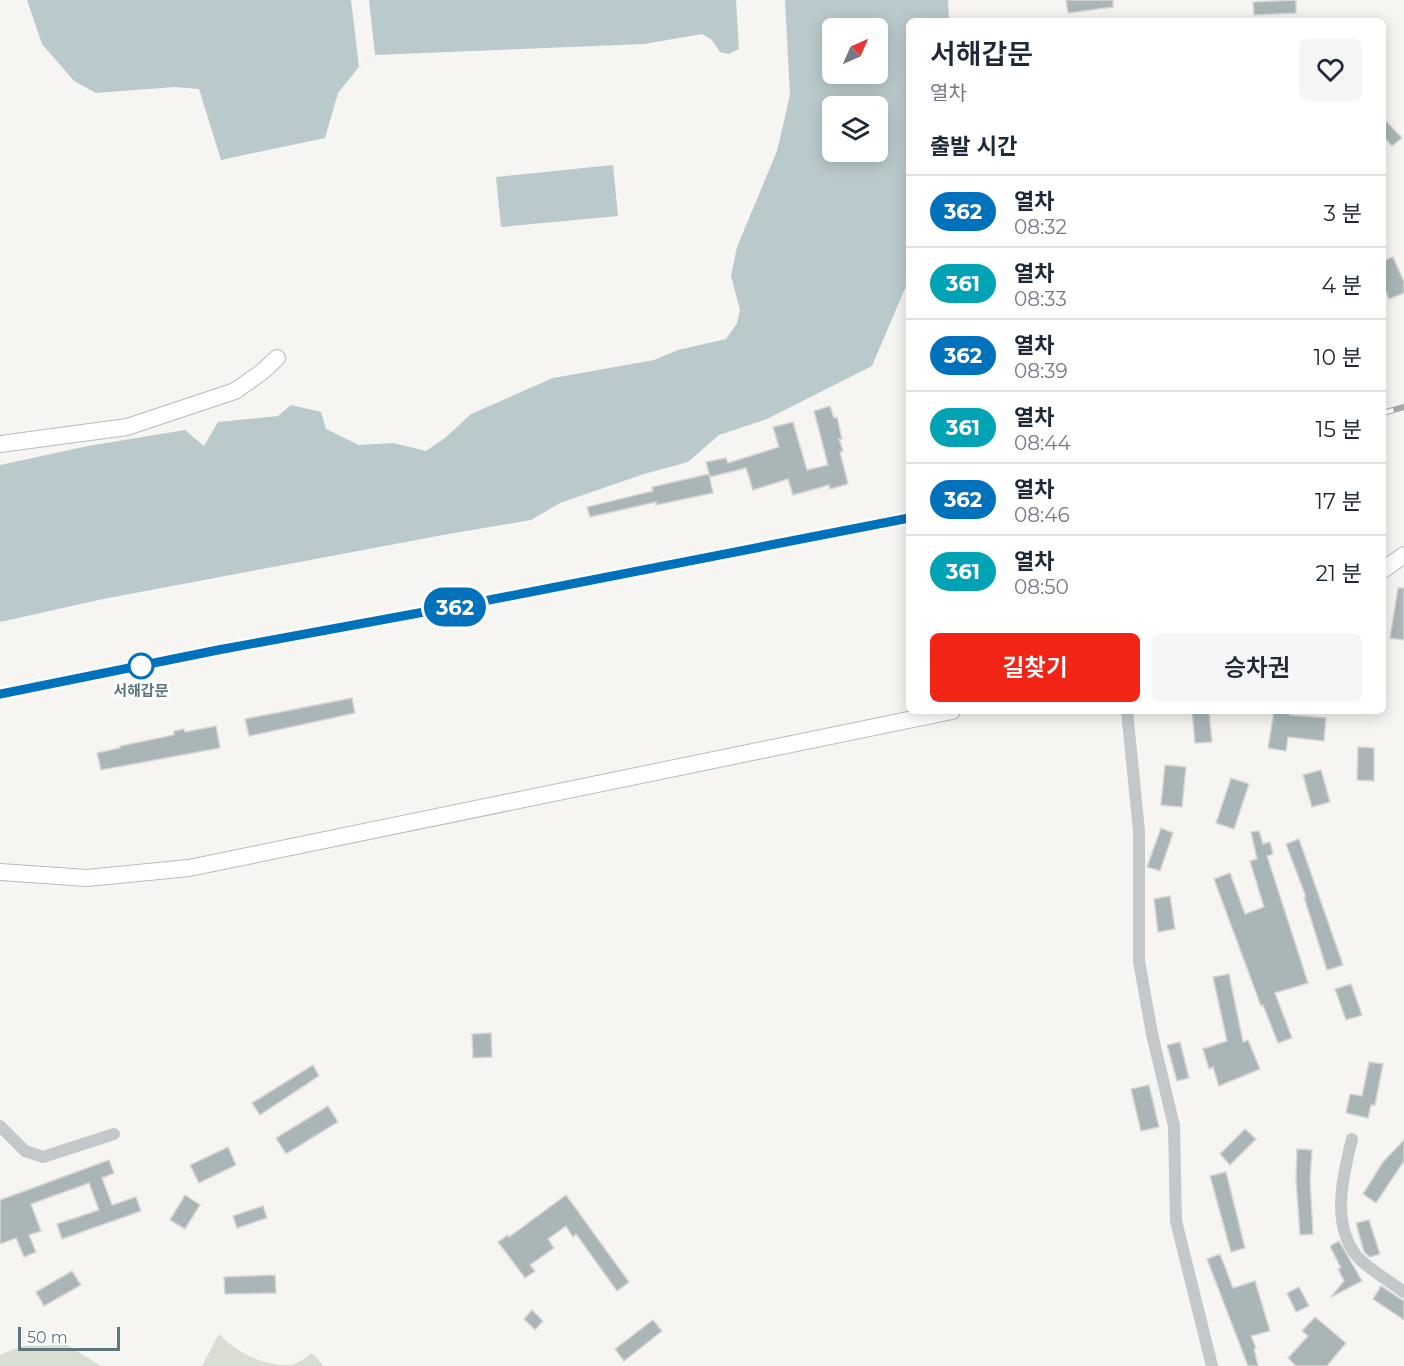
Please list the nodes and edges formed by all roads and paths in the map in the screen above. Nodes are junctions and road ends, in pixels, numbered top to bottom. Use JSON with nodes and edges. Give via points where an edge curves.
{"nodes":[{"id":1,"x":277,"y":358,"type":"dead end"},
{"id":2,"x":0,"y":444,"type":"edge"},
{"id":3,"x":1404,"y":555,"type":"edge"},
{"id":4,"x":1386,"y":568,"type":"edge"},
{"id":5,"x":937,"y":714,"type":"edge"},
{"id":6,"x":1127,"y":714,"type":"edge"},
{"id":7,"x":0,"y":872,"type":"edge"},
{"id":8,"x":0,"y":1126,"type":"edge"},
{"id":9,"x":114,"y":1134,"type":"dead end"},
{"id":10,"x":1352,"y":1139,"type":"dead end"},
{"id":11,"x":1404,"y":1292,"type":"edge"},
{"id":12,"x":1212,"y":1366,"type":"edge"}],
"edges":[{"from":1,"to":2,"type":"main road","via":[[235,391],[127,427]]},
{"from":3,"to":4,"type":"main road"},
{"from":5,"to":7,"type":"main road","via":[[189,867],[87,878]]},
{"from":6,"to":12,"type":"street","via":[[1139,831],[1139,961],[1174,1126],[1176,1221]]},
{"from":8,"to":9,"type":"street","via":[[25,1151],[43,1157]]},
{"from":10,"to":11,"type":"street","via":[[1343,1174],[1344,1236],[1357,1257]]}]}
